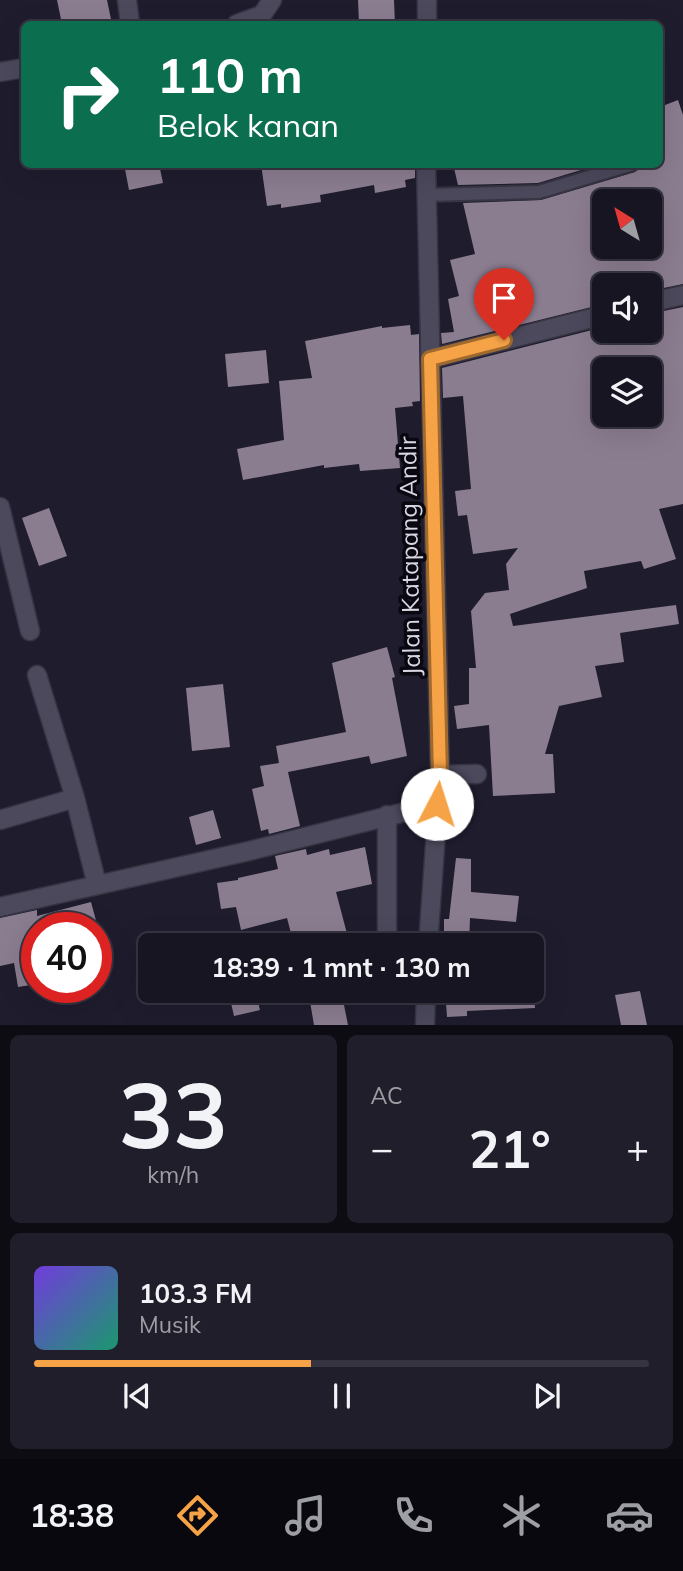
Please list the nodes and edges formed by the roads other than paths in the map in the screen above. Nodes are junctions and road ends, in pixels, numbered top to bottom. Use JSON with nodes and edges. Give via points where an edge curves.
{"nodes":[{"id":1,"x":127,"y":0,"type":"edge"},
{"id":2,"x":272,"y":0,"type":"edge"},
{"id":3,"x":427,"y":0,"type":"edge"},
{"id":4,"x":130,"y":21,"type":"edge"},
{"id":5,"x":245,"y":21,"type":"edge"},
{"id":6,"x":427,"y":21,"type":"edge"},
{"id":7,"x":21,"y":68,"type":"edge"},
{"id":8,"x":0,"y":72,"type":"edge"},
{"id":9,"x":426,"y":168,"type":"edge"},
{"id":10,"x":620,"y":168,"type":"edge"},
{"id":11,"x":426,"y":195,"type":"junction"},
{"id":12,"x":683,"y":295,"type":"edge"},
{"id":13,"x":662,"y":300,"type":"edge"},
{"id":14,"x":592,"y":318,"type":"edge"},
{"id":15,"x":430,"y":359,"type":"junction"},
{"id":16,"x":0,"y":507,"type":"edge"},
{"id":17,"x":30,"y":631,"type":"dead end"},
{"id":18,"x":37,"y":675,"type":"dead end"},
{"id":19,"x":477,"y":774,"type":"dead end"},
{"id":20,"x":440,"y":775,"type":"junction"},
{"id":21,"x":75,"y":799,"type":"junction"},
{"id":22,"x":437,"y":804,"type":"junction"},
{"id":23,"x":387,"y":815,"type":"junction"},
{"id":24,"x":0,"y":820,"type":"edge"},
{"id":25,"x":97,"y":885,"type":"junction"},
{"id":26,"x":0,"y":907,"type":"edge"},
{"id":27,"x":387,"y":933,"type":"edge"},
{"id":28,"x":429,"y":933,"type":"edge"},
{"id":29,"x":426,"y":1003,"type":"edge"},
{"id":30,"x":425,"y":1025,"type":"edge"}],
"edges":[{"from":1,"to":4,"type":"street"},
{"from":2,"to":5,"type":"street","via":[[262,15]]},
{"from":3,"to":6,"type":"street"},
{"from":7,"to":8,"type":"street"},
{"from":9,"to":11,"type":"street","name":"Jalan Katapang Andir"},
{"from":10,"to":11,"type":"lane","via":[[539,192]]},
{"from":11,"to":15,"type":"street","name":"Jalan Katapang Andir"},
{"from":12,"to":13,"type":"street"},
{"from":14,"to":15,"type":"street"},
{"from":15,"to":20,"type":"street","name":"Jalan Katapang Andir"},
{"from":16,"to":17,"type":"street"},
{"from":18,"to":21,"type":"street"},
{"from":19,"to":20,"type":"street"},
{"from":20,"to":22,"type":"street","name":"Jalan Katapang Andir"},
{"from":21,"to":24,"type":"street"},
{"from":21,"to":25,"type":"street"},
{"from":22,"to":23,"type":"street"},
{"from":22,"to":28,"type":"street","name":"Jalan Katapang Andir"},
{"from":23,"to":25,"type":"street"},
{"from":23,"to":27,"type":"street"},
{"from":25,"to":26,"type":"street"},
{"from":29,"to":30,"type":"street"}]}
